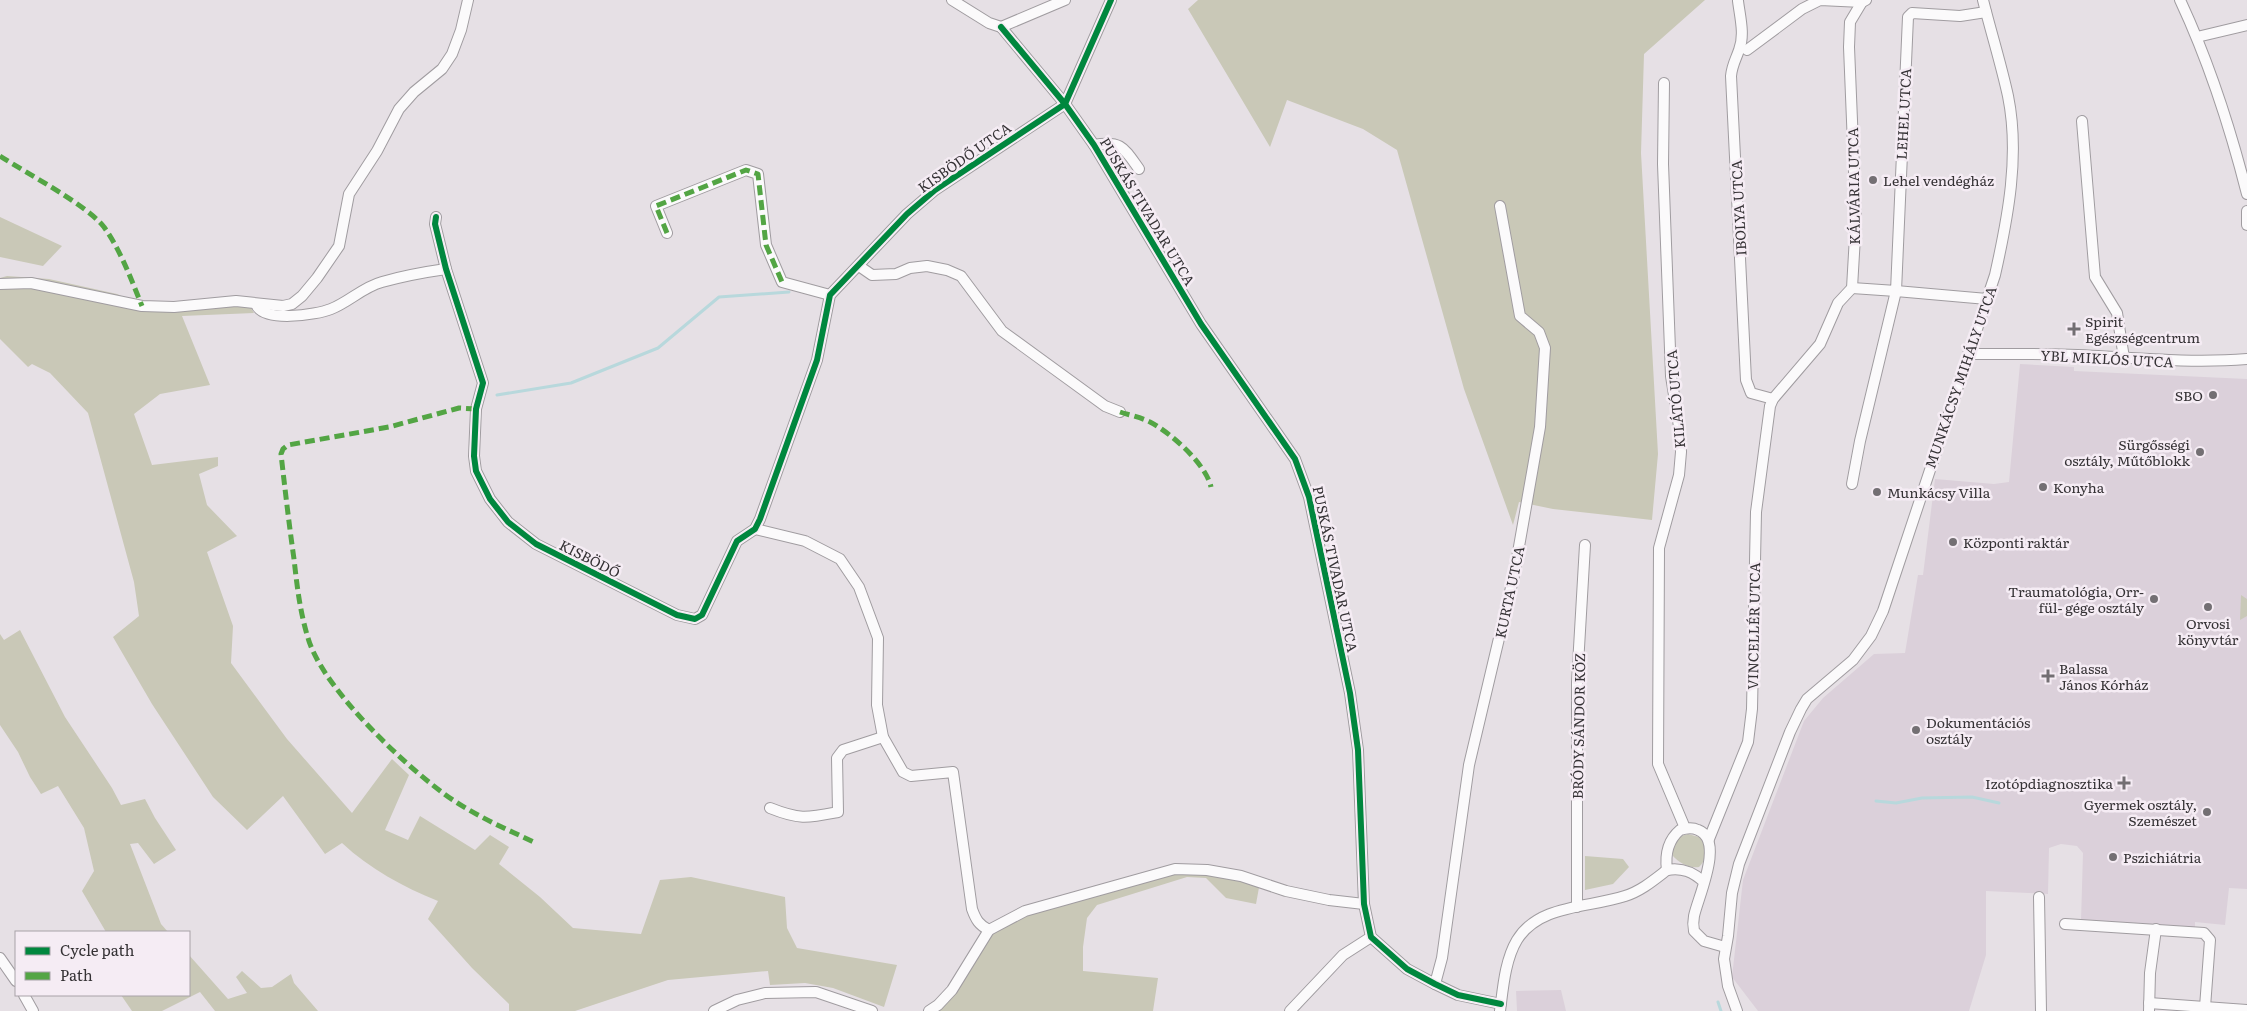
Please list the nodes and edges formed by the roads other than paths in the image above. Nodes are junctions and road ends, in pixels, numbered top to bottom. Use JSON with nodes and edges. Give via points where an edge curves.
{"nodes":[{"id":1,"x":468,"y":0,"type":"edge"},
{"id":2,"x":952,"y":0,"type":"edge"},
{"id":3,"x":1065,"y":0,"type":"edge"},
{"id":4,"x":1111,"y":0,"type":"edge"},
{"id":5,"x":1983,"y":0,"type":"edge"},
{"id":6,"x":2180,"y":0,"type":"edge"},
{"id":7,"x":1864,"y":1,"type":"edge"},
{"id":8,"x":1738,"y":2,"type":"dead end"},
{"id":9,"x":1986,"y":12,"type":"junction"},
{"id":10,"x":2247,"y":25,"type":"edge"},
{"id":11,"x":1001,"y":27,"type":"junction"},
{"id":12,"x":2197,"y":37,"type":"junction"},
{"id":13,"x":1747,"y":50,"type":"dead end"},
{"id":14,"x":1664,"y":83,"type":"dead end"},
{"id":15,"x":1065,"y":104,"type":"junction"},
{"id":16,"x":2082,"y":121,"type":"dead end"},
{"id":17,"x":1094,"y":146,"type":"junction"},
{"id":18,"x":1139,"y":169,"type":"dead end"},
{"id":19,"x":2247,"y":194,"type":"edge"},
{"id":20,"x":1500,"y":206,"type":"dead end"},
{"id":21,"x":2247,"y":211,"type":"edge"},
{"id":22,"x":436,"y":217,"type":"dead end"},
{"id":23,"x":2247,"y":225,"type":"edge"},
{"id":24,"x":667,"y":233,"type":"dead end"},
{"id":25,"x":859,"y":266,"type":"junction"},
{"id":26,"x":446,"y":269,"type":"junction"},
{"id":27,"x":0,"y":284,"type":"edge"},
{"id":28,"x":1852,"y":288,"type":"junction"},
{"id":29,"x":1896,"y":291,"type":"junction"},
{"id":30,"x":830,"y":295,"type":"junction"},
{"id":31,"x":1987,"y":299,"type":"junction"},
{"id":32,"x":256,"y":304,"type":"junction"},
{"id":33,"x":1968,"y":354,"type":"junction"},
{"id":34,"x":2124,"y":358,"type":"junction"},
{"id":35,"x":2247,"y":358,"type":"edge"},
{"id":36,"x":1772,"y":403,"type":"junction"},
{"id":37,"x":1120,"y":412,"type":"dead end"},
{"id":38,"x":1852,"y":484,"type":"dead end"},
{"id":39,"x":755,"y":529,"type":"junction"},
{"id":40,"x":1585,"y":545,"type":"dead end"},
{"id":41,"x":884,"y":737,"type":"junction"},
{"id":42,"x":770,"y":808,"type":"dead end"},
{"id":43,"x":1686,"y":828,"type":"junction"},
{"id":44,"x":1709,"y":839,"type":"junction"},
{"id":45,"x":1667,"y":870,"type":"junction"},
{"id":46,"x":1704,"y":882,"type":"junction"},
{"id":47,"x":2039,"y":897,"type":"dead end"},
{"id":48,"x":1364,"y":904,"type":"junction"},
{"id":49,"x":1577,"y":907,"type":"junction"},
{"id":50,"x":2065,"y":924,"type":"dead end"},
{"id":51,"x":2156,"y":929,"type":"junction"},
{"id":52,"x":989,"y":930,"type":"junction"},
{"id":53,"x":1371,"y":936,"type":"junction"},
{"id":54,"x":1724,"y":947,"type":"junction"},
{"id":55,"x":0,"y":958,"type":"edge"},
{"id":56,"x":15,"y":980,"type":"edge"},
{"id":57,"x":1434,"y":984,"type":"junction"},
{"id":58,"x":25,"y":996,"type":"edge"},
{"id":59,"x":1501,"y":1007,"type":"edge"},
{"id":60,"x":2149,"y":1007,"type":"edge"},
{"id":61,"x":2205,"y":1007,"type":"junction"},
{"id":62,"x":2247,"y":1010,"type":"edge"},
{"id":63,"x":34,"y":1011,"type":"edge"},
{"id":64,"x":714,"y":1011,"type":"edge"},
{"id":65,"x":872,"y":1011,"type":"edge"},
{"id":66,"x":929,"y":1011,"type":"edge"},
{"id":67,"x":1290,"y":1011,"type":"edge"},
{"id":68,"x":1737,"y":1011,"type":"edge"},
{"id":69,"x":2041,"y":1011,"type":"edge"}],
"edges":[{"from":1,"to":32,"type":"street","via":[[452,54],[442,69],[399,109],[349,194],[343,234],[329,262],[292,304]]},
{"from":2,"to":11,"type":"street"},
{"from":3,"to":11,"type":"street"},
{"from":4,"to":15,"type":"street"},
{"from":5,"to":9,"type":"street","name":"MUNKÁCSY MIHÁLY UTCA"},
{"from":6,"to":12,"type":"street"},
{"from":7,"to":13,"type":"street","via":[[1820,0],[1802,9]]},
{"from":7,"to":28,"type":"street","name":"KÁLVÁRIA UTCA","via":[[1850,22],[1856,219]]},
{"from":8,"to":36,"type":"street","name":"IBOLYA UTCA","via":[[1742,36],[1730,76],[1746,380],[1751,393]]},
{"from":9,"to":29,"type":"street","name":"LEHEL UTCA","via":[[1960,16],[1912,13],[1908,17]]},
{"from":9,"to":31,"type":"street","name":"MUNKÁCSY MIHÁLY UTCA","via":[[2008,98],[2012,155],[2006,229]]},
{"from":10,"to":12,"type":"street"},
{"from":11,"to":15,"type":"street","name":"PUSKÁS TIVADAR UTCA"},
{"from":12,"to":19,"type":"street"},
{"from":14,"to":43,"type":"street","name":"KILÁTÓ UTCA","via":[[1663,164],[1671,376],[1681,452],[1679,475],[1659,548],[1658,764]]},
{"from":15,"to":17,"type":"street","name":"PUSKÁS TIVADAR UTCA"},
{"from":15,"to":25,"type":"street","name":"KISBÖDŐ UTCA","via":[[935,190],[907,214]]},
{"from":16,"to":34,"type":"street","via":[[2095,278],[2117,314]]},
{"from":17,"to":18,"type":"street","via":[[1111,142],[1119,145]]},
{"from":17,"to":48,"type":"street","name":"PUSKÁS TIVADAR UTCA","via":[[1201,324],[1295,459],[1309,498],[1350,692],[1358,750]]},
{"from":20,"to":57,"type":"street","name":"KURTA UTCA","via":[[1520,316],[1539,332],[1545,348],[1540,427],[1514,575],[1468,765],[1442,958]]},
{"from":21,"to":23,"type":"street"},
{"from":22,"to":26,"type":"street","name":"KISBÖDŐ"},
{"from":24,"to":30,"type":"street","via":[[656,206],[746,170],[758,174],[766,245],[782,282]]},
{"from":25,"to":30,"type":"street","name":"KISBÖDŐ UTCA"},
{"from":25,"to":37,"type":"street","via":[[872,275],[896,274],[927,266],[961,276],[1002,331],[1104,406]]},
{"from":26,"to":32,"type":"street","via":[[382,282],[332,309],[316,313],[280,316],[263,313]]},
{"from":26,"to":39,"type":"street","name":"KISBÖDŐ","via":[[483,384],[476,409],[476,471],[508,522],[536,544],[566,561],[677,615],[695,619],[702,616],[737,541]]},
{"from":27,"to":32,"type":"street","via":[[31,283],[142,306],[174,307],[236,301]]},
{"from":28,"to":29,"type":"street"},
{"from":28,"to":36,"type":"street","via":[[1838,303],[1820,344]]},
{"from":29,"to":31,"type":"street"},
{"from":29,"to":38,"type":"street"},
{"from":30,"to":39,"type":"street","via":[[817,360]]},
{"from":31,"to":33,"type":"street","name":"MUNKÁCSY MIHÁLY UTCA"},
{"from":33,"to":34,"type":"street","name":"YBL MIKLÓS UTCA"},
{"from":33,"to":54,"type":"street","name":"MUNKÁCSY MIHÁLY UTCA","via":[[1883,610],[1871,636],[1853,660],[1807,699],[1790,732],[1739,864]]},
{"from":34,"to":35,"type":"street","name":"YBL MIKLÓS UTCA","via":[[2184,362]]},
{"from":36,"to":44,"type":"street","name":"VINCELLÉR UTCA","via":[[1756,512],[1752,709],[1748,742]]},
{"from":39,"to":41,"type":"street","via":[[805,541],[840,559],[848,568],[878,638],[877,705]]},
{"from":40,"to":49,"type":"street","name":"BRÓDY SÁNDOR KÖZ","via":[[1576,682]]},
{"from":41,"to":42,"type":"street","via":[[843,750],[837,758],[838,812],[806,819]]},
{"from":41,"to":52,"type":"street","via":[[903,772],[911,776],[953,772],[972,909],[975,919]]},
{"from":43,"to":44,"type":"street","via":[[1702,831]]},
{"from":43,"to":45,"type":"street","via":[[1674,835],[1668,845]]},
{"from":44,"to":46,"type":"street","name":"VINCELLÉR UTCA","via":[[1710,855]]},
{"from":45,"to":46,"type":"street","via":[[1685,870]]},
{"from":45,"to":49,"type":"street","via":[[1627,896]]},
{"from":46,"to":54,"type":"street","name":"VINCELLÉR UTCA","via":[[1694,916],[1694,931],[1704,941]]},
{"from":47,"to":69,"type":"street"},
{"from":48,"to":52,"type":"street","via":[[1286,891],[1241,876],[1175,869],[1025,910]]},
{"from":48,"to":53,"type":"street","name":"PUSKÁS TIVADAR UTCA"},
{"from":49,"to":59,"type":"street","via":[[1548,914],[1534,922],[1518,939],[1511,955]]},
{"from":50,"to":51,"type":"street"},
{"from":51,"to":60,"type":"street"},
{"from":51,"to":61,"type":"street","via":[[2204,933],[2210,940]]},
{"from":52,"to":66,"type":"street","via":[[952,990]]},
{"from":53,"to":57,"type":"street","via":[[1407,969]]},
{"from":53,"to":67,"type":"street","via":[[1343,955]]},
{"from":54,"to":68,"type":"street","name":"MUNKÁCSY MIHÁLY UTCA","via":[[1728,986]]},
{"from":55,"to":56,"type":"street"},
{"from":57,"to":59,"type":"street","via":[[1458,995]]},
{"from":58,"to":63,"type":"street"},
{"from":60,"to":61,"type":"street"},
{"from":61,"to":62,"type":"street"},
{"from":64,"to":65,"type":"street","via":[[736,1000],[765,993],[816,992]]}]}
